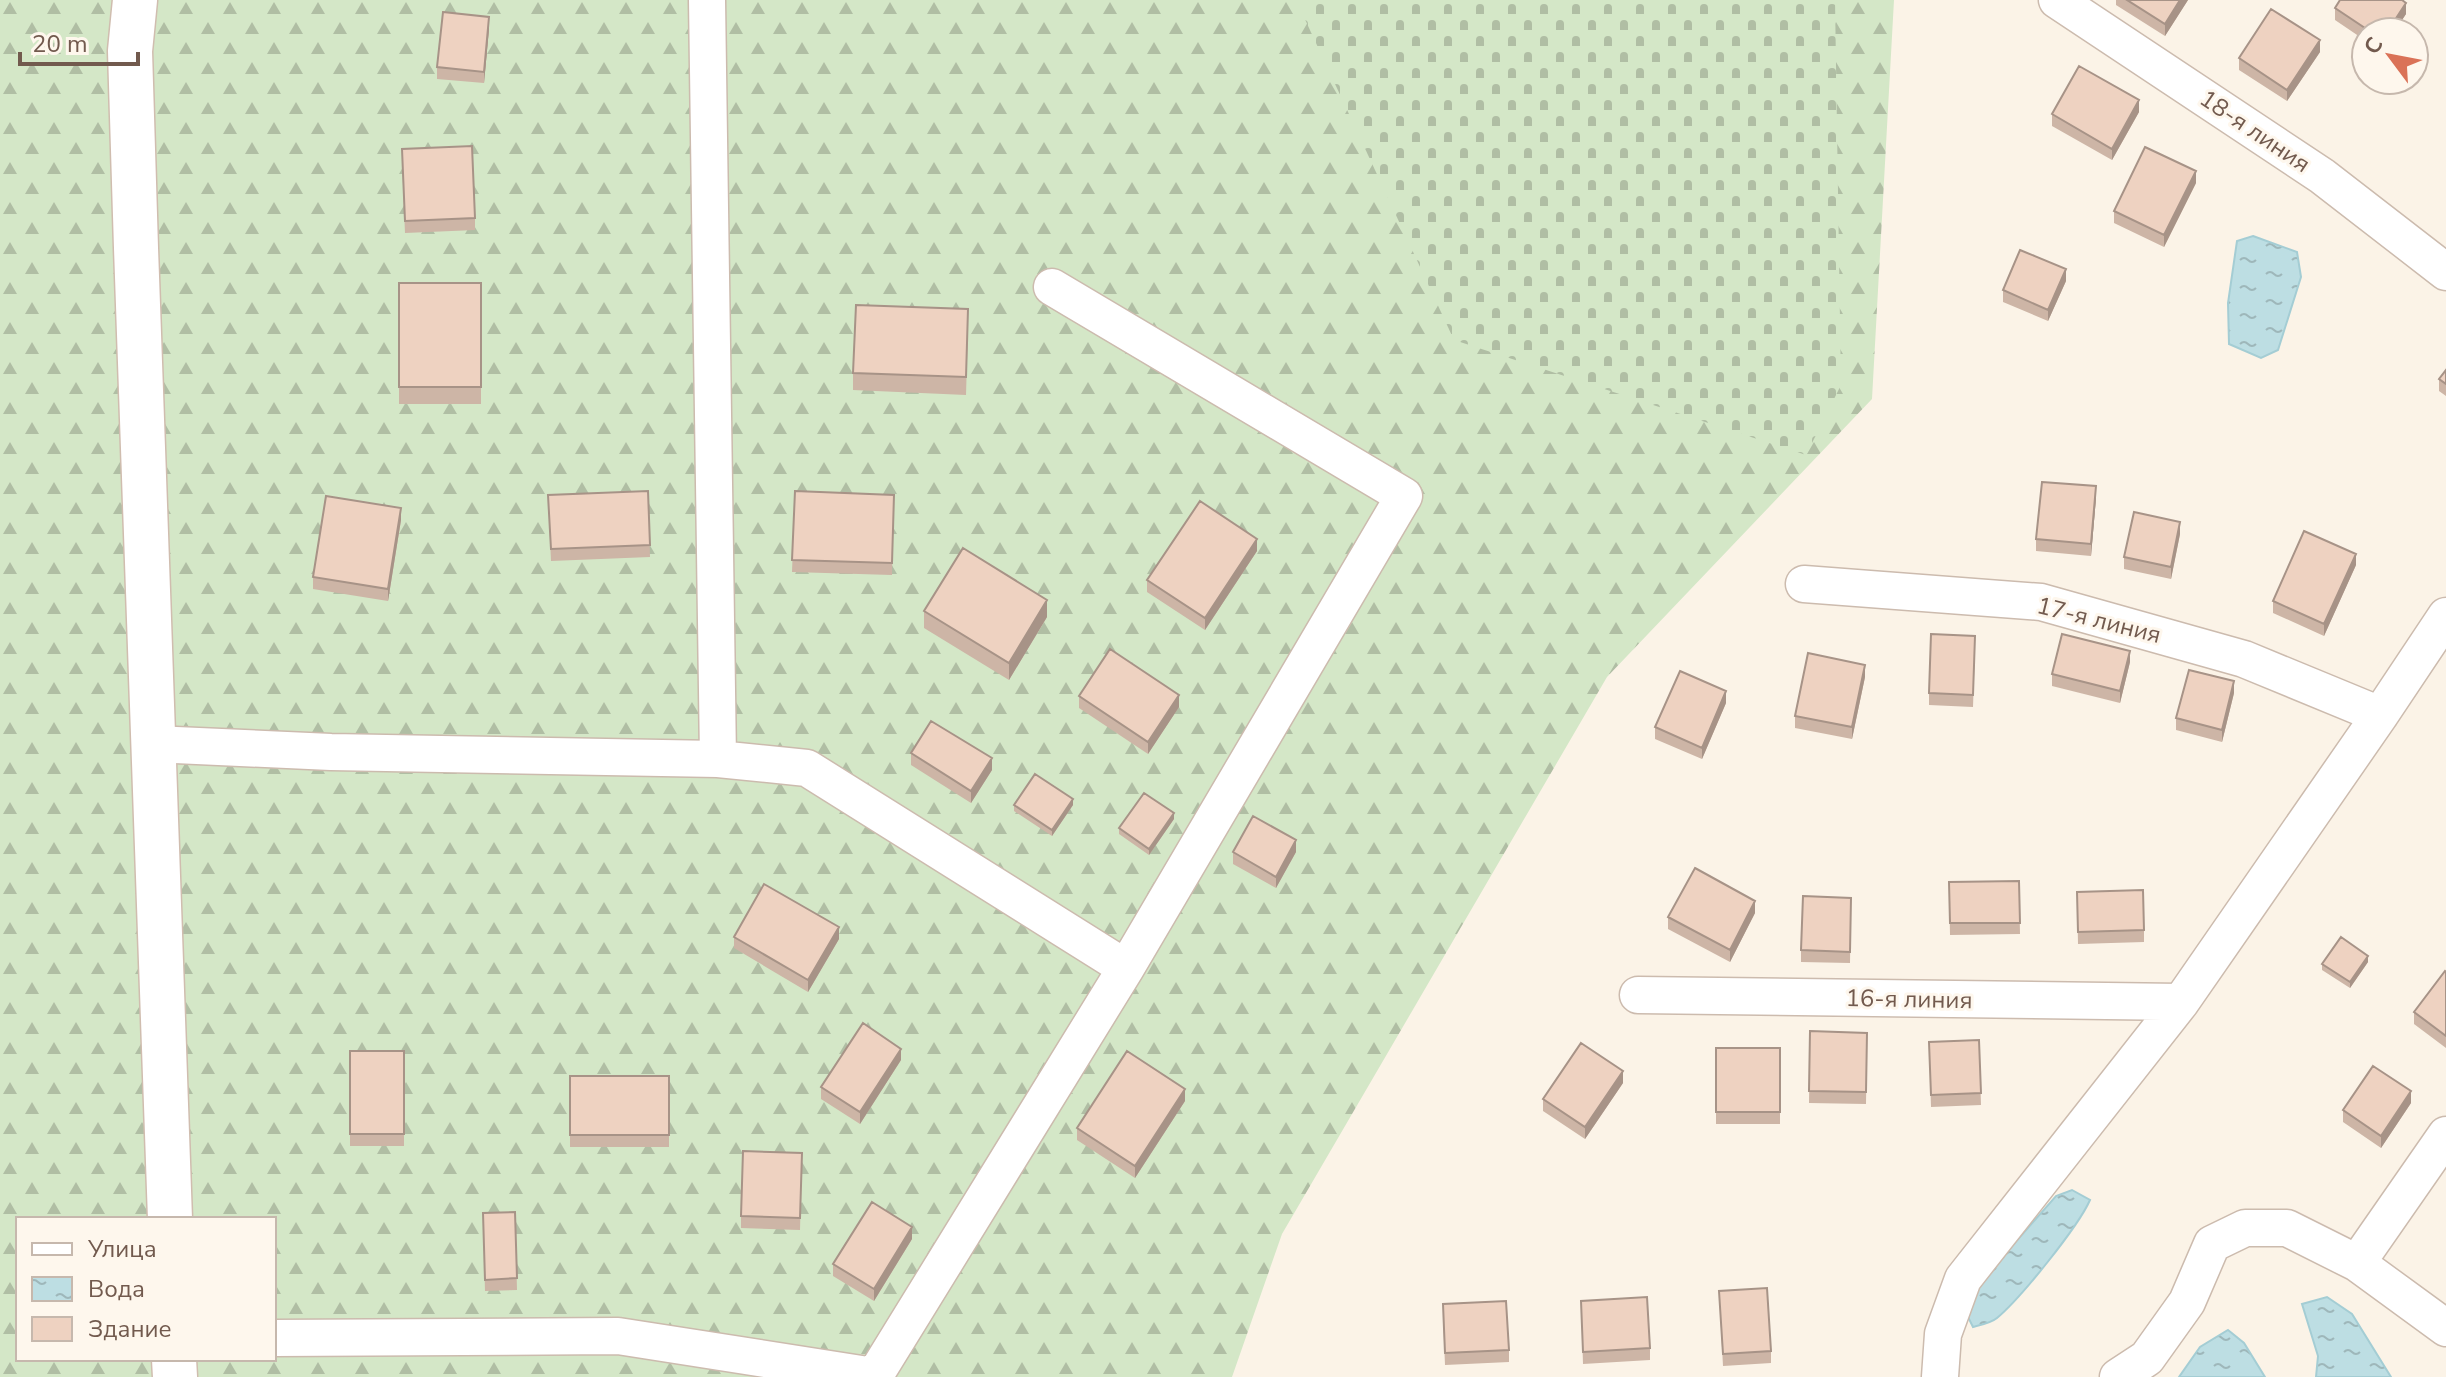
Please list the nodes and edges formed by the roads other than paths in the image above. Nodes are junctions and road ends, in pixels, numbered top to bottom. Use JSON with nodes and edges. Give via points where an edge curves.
{"nodes":[{"id":1,"x":135,"y":0,"type":"edge"},
{"id":2,"x":707,"y":0,"type":"edge"},
{"id":3,"x":2057,"y":0,"type":"edge"},
{"id":4,"x":2446,"y":272,"type":"edge"},
{"id":5,"x":1052,"y":287,"type":"dead end"},
{"id":6,"x":1804,"y":584,"type":"dead end"},
{"id":7,"x":2446,"y":616,"type":"edge"},
{"id":8,"x":2380,"y":715,"type":"junction"},
{"id":9,"x":153,"y":744,"type":"junction"},
{"id":10,"x":718,"y":759,"type":"junction"},
{"id":11,"x":1126,"y":968,"type":"junction"},
{"id":12,"x":1638,"y":995,"type":"dead end"},
{"id":13,"x":2181,"y":1002,"type":"junction"},
{"id":14,"x":2446,"y":1135,"type":"edge"},
{"id":15,"x":170,"y":1217,"type":"edge"},
{"id":16,"x":2357,"y":1263,"type":"junction"},
{"id":17,"x":2446,"y":1328,"type":"edge"},
{"id":18,"x":276,"y":1338,"type":"edge"},
{"id":19,"x":874,"y":1376,"type":"edge"},
{"id":20,"x":1940,"y":1377,"type":"edge"},
{"id":21,"x":2118,"y":1377,"type":"edge"}],
"edges":[{"from":1,"to":9,"type":"street","via":[[130,51]]},
{"from":2,"to":10,"type":"street"},
{"from":3,"to":4,"type":"street","name":"18-я линия","via":[[2322,176]]},
{"from":5,"to":11,"type":"street","via":[[1404,496]]},
{"from":6,"to":8,"type":"street","name":"17-я линия","via":[[2041,602],[2244,659]]},
{"from":7,"to":8,"type":"street"},
{"from":8,"to":13,"type":"street"},
{"from":9,"to":10,"type":"street"},
{"from":9,"to":15,"type":"street"},
{"from":10,"to":11,"type":"street","via":[[807,768]]},
{"from":11,"to":19,"type":"street"},
{"from":12,"to":13,"type":"street","name":"16-я линия"},
{"from":13,"to":20,"type":"street","via":[[1963,1279],[1943,1334]]},
{"from":14,"to":16,"type":"street"},
{"from":16,"to":17,"type":"street"},
{"from":16,"to":21,"type":"street","via":[[2287,1228],[2245,1228],[2212,1244],[2187,1302],[2147,1358]]},
{"from":18,"to":19,"type":"street","via":[[618,1336]]}]}
